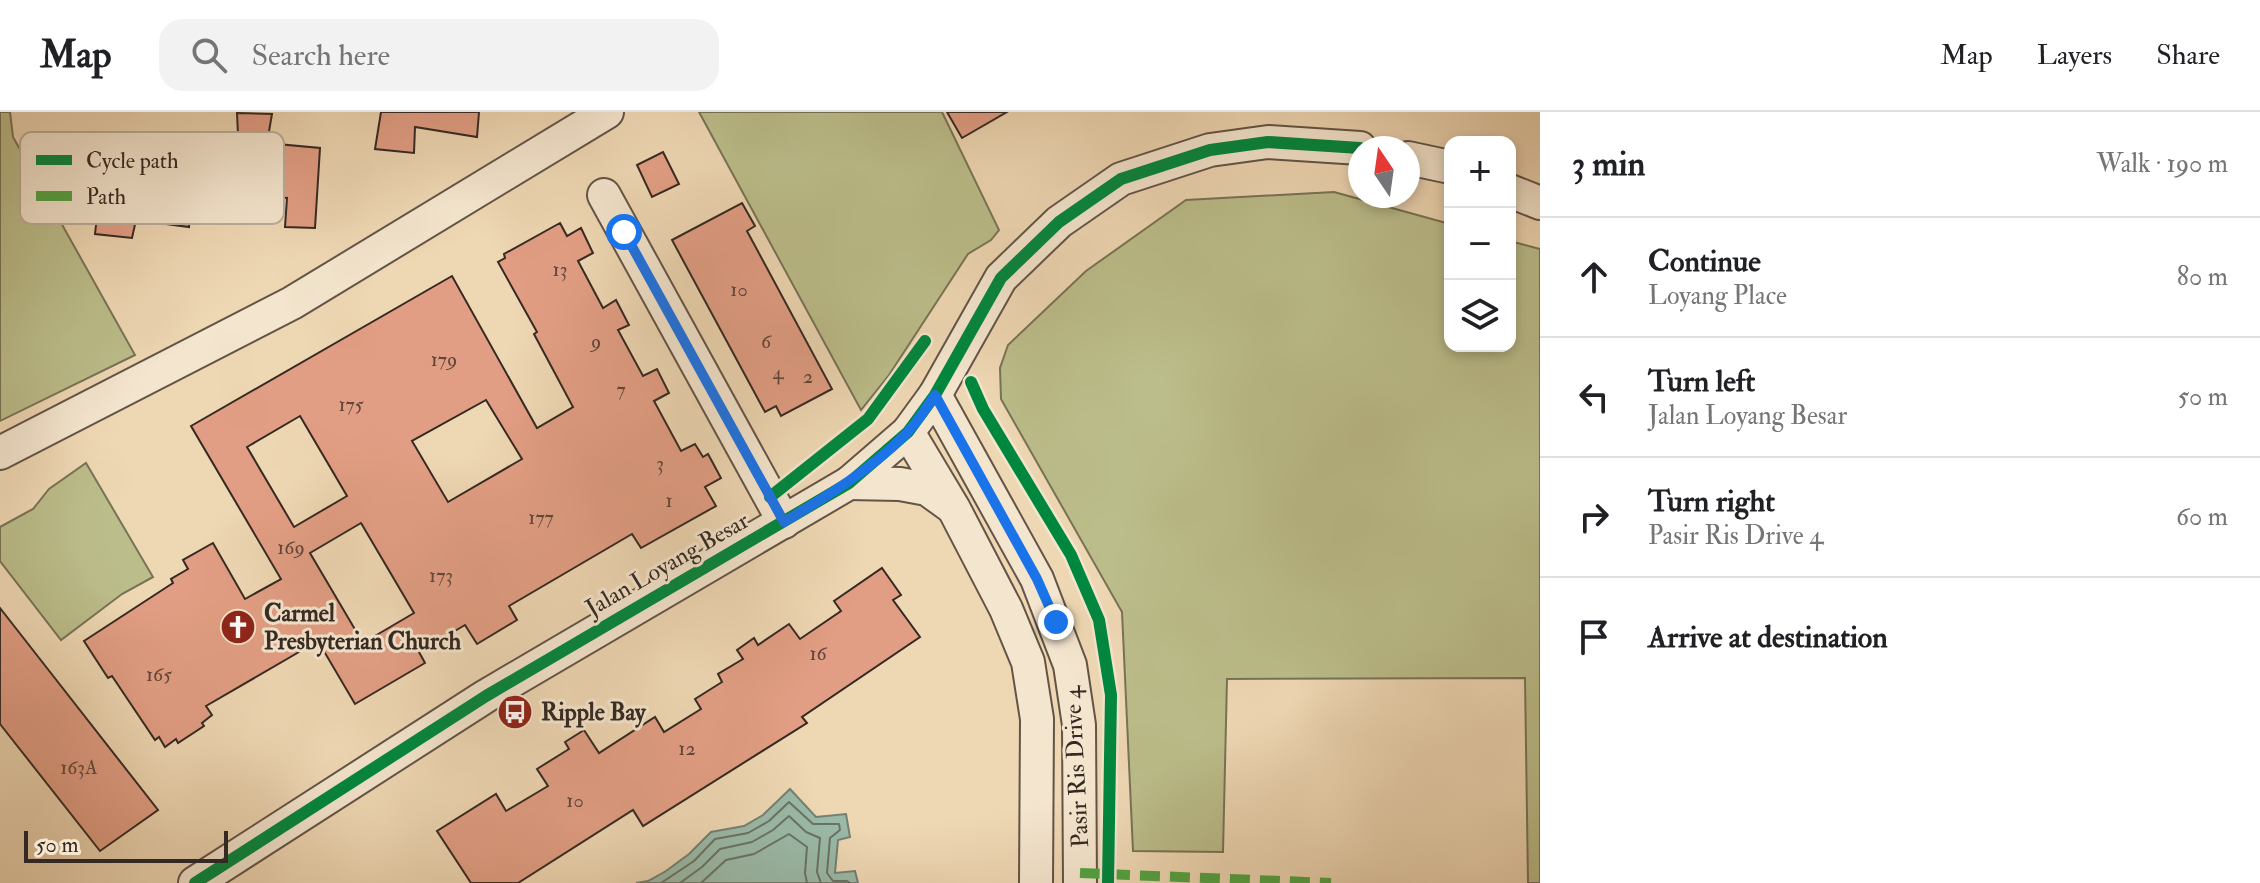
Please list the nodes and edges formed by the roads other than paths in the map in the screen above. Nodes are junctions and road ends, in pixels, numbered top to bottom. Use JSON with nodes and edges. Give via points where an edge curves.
{"nodes":[{"id":1,"x":607,"y":112,"type":"edge"},
{"id":2,"x":1348,"y":147,"type":"edge"},
{"id":3,"x":1420,"y":161,"type":"edge"},
{"id":4,"x":1444,"y":166,"type":"edge"},
{"id":5,"x":1516,"y":193,"type":"edge"},
{"id":6,"x":604,"y":195,"type":"dead end"},
{"id":7,"x":1540,"y":203,"type":"edge"},
{"id":8,"x":935,"y":395,"type":"junction"},
{"id":9,"x":908,"y":432,"type":"junction"},
{"id":10,"x":0,"y":453,"type":"edge"},
{"id":11,"x":849,"y":483,"type":"junction"},
{"id":12,"x":954,"y":509,"type":"junction"},
{"id":13,"x":784,"y":522,"type":"junction"},
{"id":14,"x":195,"y":883,"type":"edge"},
{"id":15,"x":1036,"y":883,"type":"edge"},
{"id":16,"x":1080,"y":883,"type":"edge"}],
"edges":[{"from":1,"to":10,"type":"street","via":[[292,303]]},
{"from":2,"to":8,"type":"street","name":"Jalan Loyang Besar","via":[[1268,142],[1210,150],[1121,179],[1059,222],[1001,278]]},
{"from":3,"to":4,"type":"street"},
{"from":5,"to":7,"type":"street"},
{"from":6,"to":13,"type":"street"},
{"from":8,"to":9,"type":"street","name":"Jalan Loyang Besar"},
{"from":8,"to":16,"type":"street","name":"Pasir Ris Drive 4","via":[[1037,579],[1070,665],[1079,725]]},
{"from":9,"to":11,"type":"street","name":"Jalan Loyang Besar"},
{"from":9,"to":12,"type":"street","name":"Pasir Ris Drive 4"},
{"from":11,"to":12,"type":"street","via":[[927,489]]},
{"from":11,"to":13,"type":"street","name":"Jalan Loyang Besar"},
{"from":12,"to":15,"type":"street","name":"Pasir Ris Drive 4","via":[[1028,662],[1037,719]]},
{"from":13,"to":14,"type":"street","name":"Jalan Loyang Besar","via":[[498,689]]}]}
